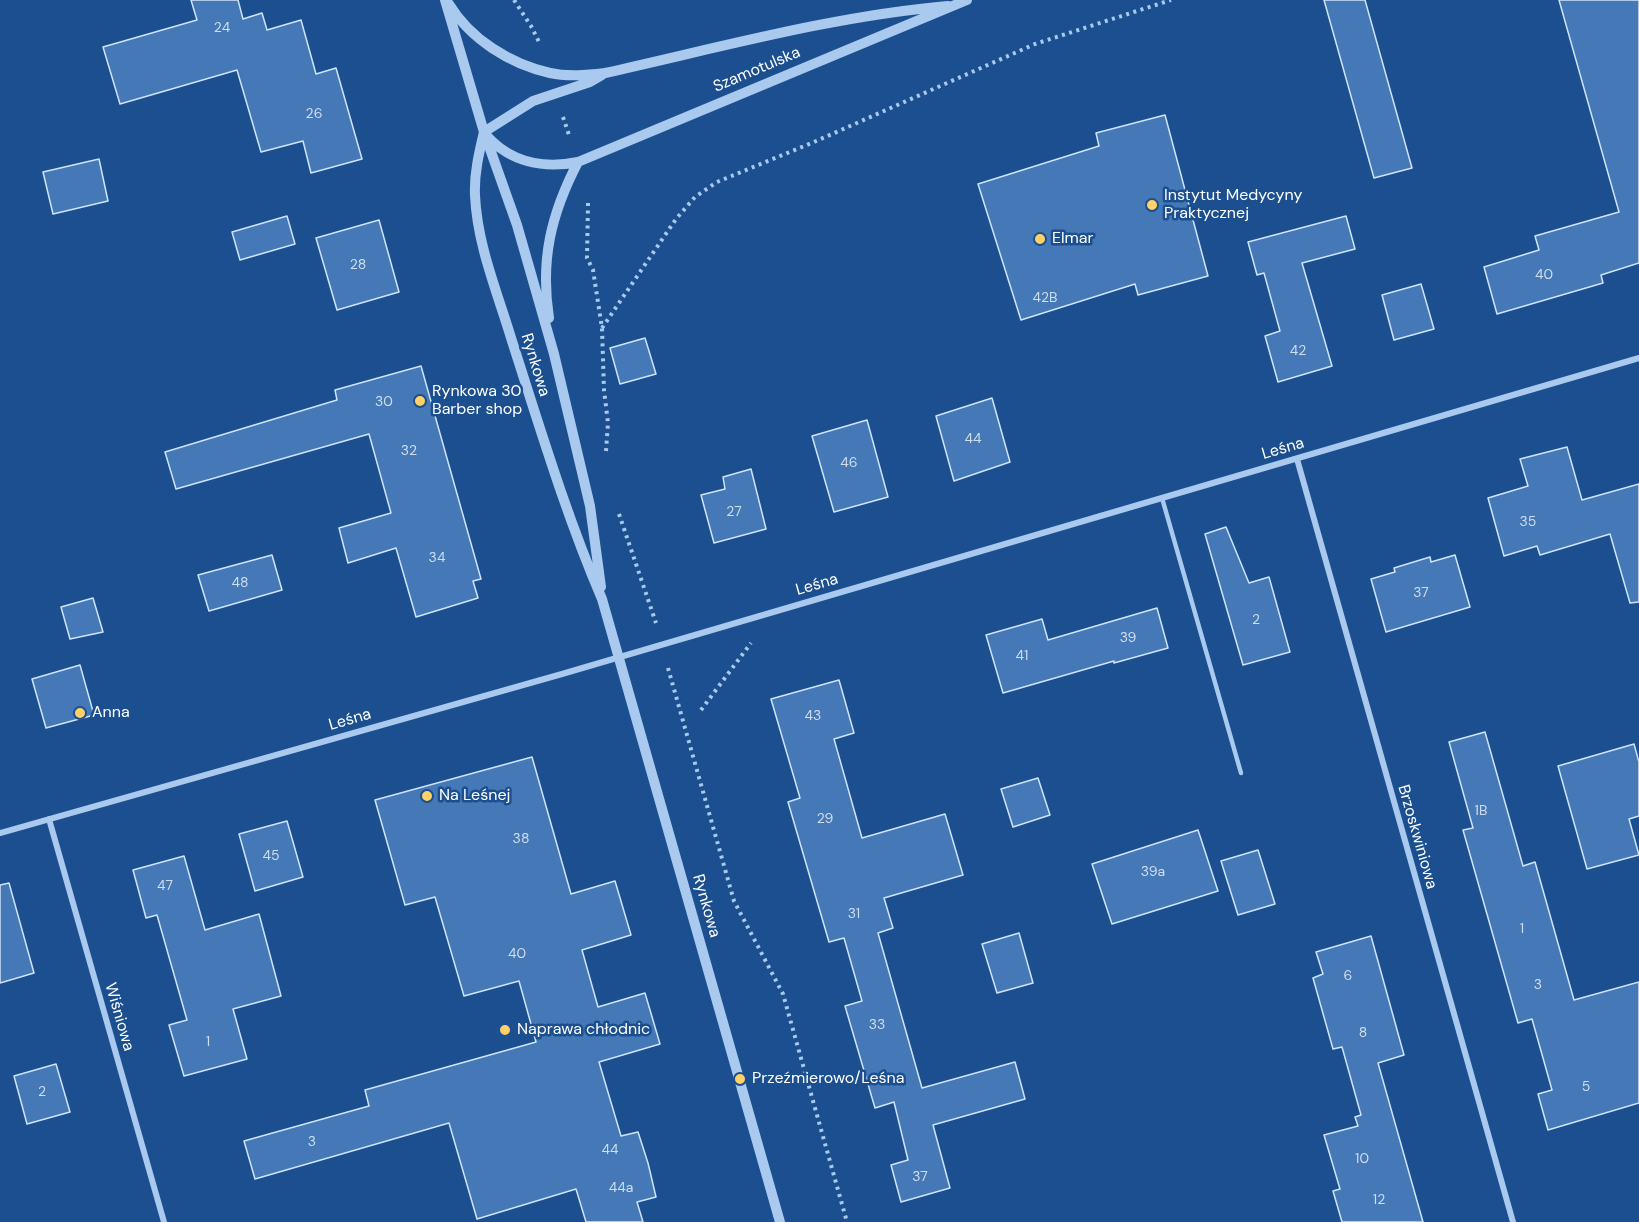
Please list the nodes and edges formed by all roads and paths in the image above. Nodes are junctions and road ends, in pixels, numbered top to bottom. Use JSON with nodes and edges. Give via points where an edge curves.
{"nodes":[{"id":1,"x":446,"y":0,"type":"edge"},
{"id":2,"x":514,"y":0,"type":"edge"},
{"id":3,"x":967,"y":0,"type":"edge"},
{"id":4,"x":1171,"y":0,"type":"edge"},
{"id":5,"x":948,"y":6,"type":"junction"},
{"id":6,"x":541,"y":46,"type":"dead end"},
{"id":7,"x":605,"y":73,"type":"junction"},
{"id":8,"x":562,"y":114,"type":"dead end"},
{"id":9,"x":484,"y":132,"type":"junction"},
{"id":10,"x":572,"y":145,"type":"dead end"},
{"id":11,"x":578,"y":162,"type":"junction"},
{"id":12,"x":587,"y":197,"type":"dead end"},
{"id":13,"x":602,"y":328,"type":"junction"},
{"id":14,"x":554,"y":354,"type":"junction"},
{"id":15,"x":1639,"y":357,"type":"edge"},
{"id":16,"x":1297,"y":459,"type":"junction"},
{"id":17,"x":607,"y":460,"type":"dead end"},
{"id":18,"x":1162,"y":498,"type":"junction"},
{"id":19,"x":618,"y":512,"type":"dead end"},
{"id":20,"x":602,"y":599,"type":"junction"},
{"id":21,"x":652,"y":611,"type":"dead end"},
{"id":22,"x":754,"y":639,"type":"dead end"},
{"id":23,"x":619,"y":657,"type":"junction"},
{"id":24,"x":668,"y":671,"type":"dead end"},
{"id":25,"x":701,"y":710,"type":"dead end"},
{"id":26,"x":1241,"y":773,"type":"dead end"},
{"id":27,"x":49,"y":819,"type":"junction"},
{"id":28,"x":0,"y":832,"type":"edge"},
{"id":29,"x":164,"y":1222,"type":"edge"},
{"id":30,"x":780,"y":1222,"type":"edge"},
{"id":31,"x":847,"y":1222,"type":"edge"},
{"id":32,"x":1513,"y":1222,"type":"edge"}],
"edges":[{"from":1,"to":7,"type":"street","name":"Szamotulska","via":[[471,32],[494,50],[519,62],[550,74]]},
{"from":1,"to":9,"type":"street","name":"Rynkowa"},
{"from":2,"to":6,"type":"path"},
{"from":3,"to":5,"type":"street","name":"Szamotulska"},
{"from":4,"to":13,"type":"path","via":[[1035,44],[717,182],[695,197],[676,219]]},
{"from":5,"to":7,"type":"street","name":"Szamotulska","via":[[847,21]]},
{"from":5,"to":11,"type":"street","name":"Szamotulska"},
{"from":7,"to":9,"type":"street","name":"Szamotulska","via":[[533,101]]},
{"from":8,"to":10,"type":"path"},
{"from":9,"to":11,"type":"street","name":"Szamotulska","via":[[504,152],[528,162]]},
{"from":9,"to":14,"type":"street","name":"Rynkowa","via":[[517,225]]},
{"from":9,"to":20,"type":"street","name":"Rynkowa","via":[[475,178],[480,232],[540,429]]},
{"from":11,"to":14,"type":"street","via":[[555,211],[547,255],[548,312]]},
{"from":12,"to":13,"type":"path","via":[[587,258],[593,270]]},
{"from":13,"to":17,"type":"path"},
{"from":14,"to":20,"type":"street","name":"Rynkowa","via":[[590,506]]},
{"from":15,"to":16,"type":"street","name":"Leśna"},
{"from":16,"to":18,"type":"street","name":"Leśna"},
{"from":16,"to":32,"type":"street","name":"Brzoskwiniowa"},
{"from":18,"to":23,"type":"street","name":"Leśna"},
{"from":18,"to":26,"type":"lane"},
{"from":19,"to":21,"type":"path"},
{"from":20,"to":23,"type":"street","name":"Rynkowa"},
{"from":22,"to":25,"type":"path"},
{"from":23,"to":27,"type":"street","name":"Leśna"},
{"from":23,"to":30,"type":"street","name":"Rynkowa"},
{"from":24,"to":31,"type":"path","via":[[734,902],[783,994]]},
{"from":27,"to":28,"type":"street","name":"Leśna"},
{"from":27,"to":29,"type":"street","name":"Wiśniowa"}]}
